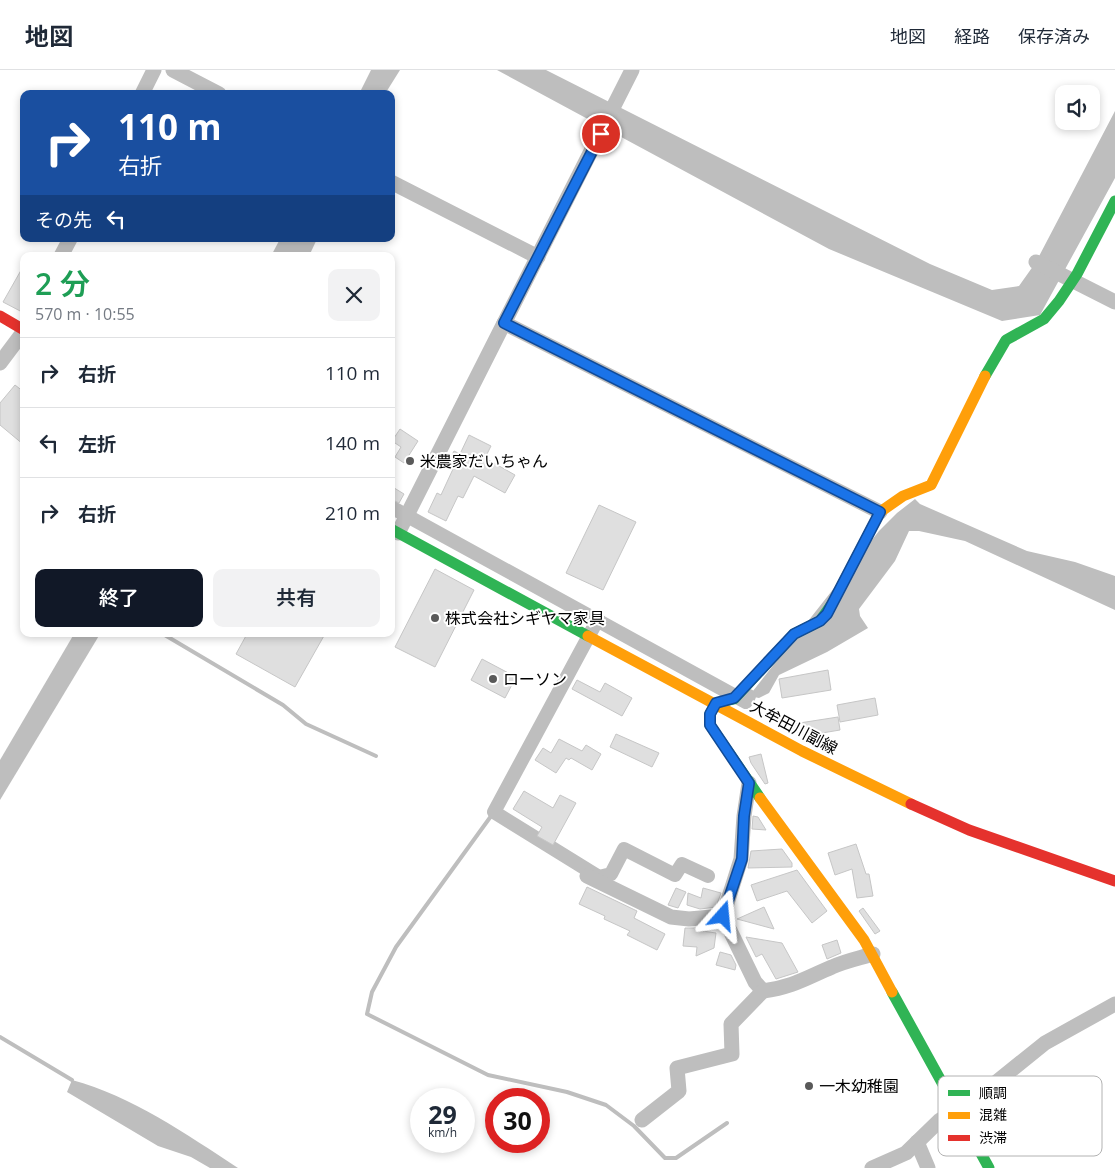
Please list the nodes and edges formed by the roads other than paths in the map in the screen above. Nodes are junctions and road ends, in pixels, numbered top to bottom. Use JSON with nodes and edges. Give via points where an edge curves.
{"nodes":[{"id":1,"x":154,"y":70,"type":"edge"},
{"id":2,"x":173,"y":70,"type":"edge"},
{"id":3,"x":632,"y":70,"type":"edge"},
{"id":4,"x":144,"y":90,"type":"edge"},
{"id":5,"x":211,"y":90,"type":"edge"},
{"id":6,"x":395,"y":184,"type":"edge"},
{"id":7,"x":1115,"y":202,"type":"edge"},
{"id":8,"x":538,"y":257,"type":"junction"},
{"id":9,"x":1036,"y":262,"type":"dead end"},
{"id":10,"x":1067,"y":277,"type":"junction"},
{"id":11,"x":1115,"y":302,"type":"edge"},
{"id":12,"x":0,"y":316,"type":"edge"},
{"id":13,"x":504,"y":323,"type":"junction"},
{"id":14,"x":20,"y":328,"type":"edge"},
{"id":15,"x":20,"y":336,"type":"edge"},
{"id":16,"x":0,"y":363,"type":"edge"},
{"id":17,"x":880,"y":512,"type":"junction"},
{"id":18,"x":395,"y":531,"type":"edge"},
{"id":19,"x":716,"y":703,"type":"junction"},
{"id":20,"x":749,"y":783,"type":"junction"},
{"id":21,"x":588,"y":876,"type":"dead end"},
{"id":22,"x":1115,"y":881,"type":"edge"},
{"id":23,"x":723,"y":916,"type":"junction"},
{"id":24,"x":873,"y":954,"type":"junction"},
{"id":25,"x":763,"y":991,"type":"junction"},
{"id":26,"x":1115,"y":1004,"type":"edge"},
{"id":27,"x":940,"y":1076,"type":"edge"},
{"id":28,"x":1004,"y":1076,"type":"edge"},
{"id":29,"x":642,"y":1120,"type":"dead end"},
{"id":30,"x":938,"y":1122,"type":"edge"},
{"id":31,"x":917,"y":1142,"type":"junction"},
{"id":32,"x":983,"y":1156,"type":"edge"},
{"id":33,"x":872,"y":1168,"type":"edge"},
{"id":34,"x":928,"y":1168,"type":"edge"},
{"id":35,"x":989,"y":1168,"type":"edge"}],
"edges":[{"from":1,"to":4,"type":"street"},
{"from":2,"to":5,"type":"street"},
{"from":3,"to":8,"type":"street"},
{"from":6,"to":8,"type":"street"},
{"from":7,"to":10,"type":"street"},
{"from":8,"to":13,"type":"street"},
{"from":9,"to":10,"type":"street"},
{"from":10,"to":11,"type":"street"},
{"from":10,"to":17,"type":"street","via":[[1048,314],[1006,338],[931,485],[904,496]]},
{"from":12,"to":14,"type":"street"},
{"from":13,"to":17,"type":"street"},
{"from":13,"to":18,"type":"street"},
{"from":15,"to":16,"type":"street"},
{"from":17,"to":19,"type":"street","via":[[827,614],[794,634],[734,698]]},
{"from":18,"to":19,"type":"street","name":"大牟田川副線"},
{"from":19,"to":20,"type":"street","via":[[710,714],[710,725]]},
{"from":19,"to":22,"type":"street","name":"大牟田川副線","via":[[880,790],[969,830]]},
{"from":20,"to":23,"type":"street","via":[[742,859]]},
{"from":20,"to":24,"type":"street"},
{"from":21,"to":23,"type":"street","via":[[671,916]]},
{"from":23,"to":25,"type":"street","via":[[755,982]]},
{"from":24,"to":25,"type":"street","via":[[832,967],[808,980]]},
{"from":24,"to":27,"type":"street"},
{"from":25,"to":29,"type":"street","via":[[731,1024],[732,1054],[677,1068],[679,1090]]},
{"from":26,"to":28,"type":"street","via":[[1044,1043]]},
{"from":30,"to":31,"type":"street"},
{"from":31,"to":33,"type":"street","via":[[906,1153]]},
{"from":31,"to":34,"type":"street"},
{"from":32,"to":35,"type":"street"}]}
